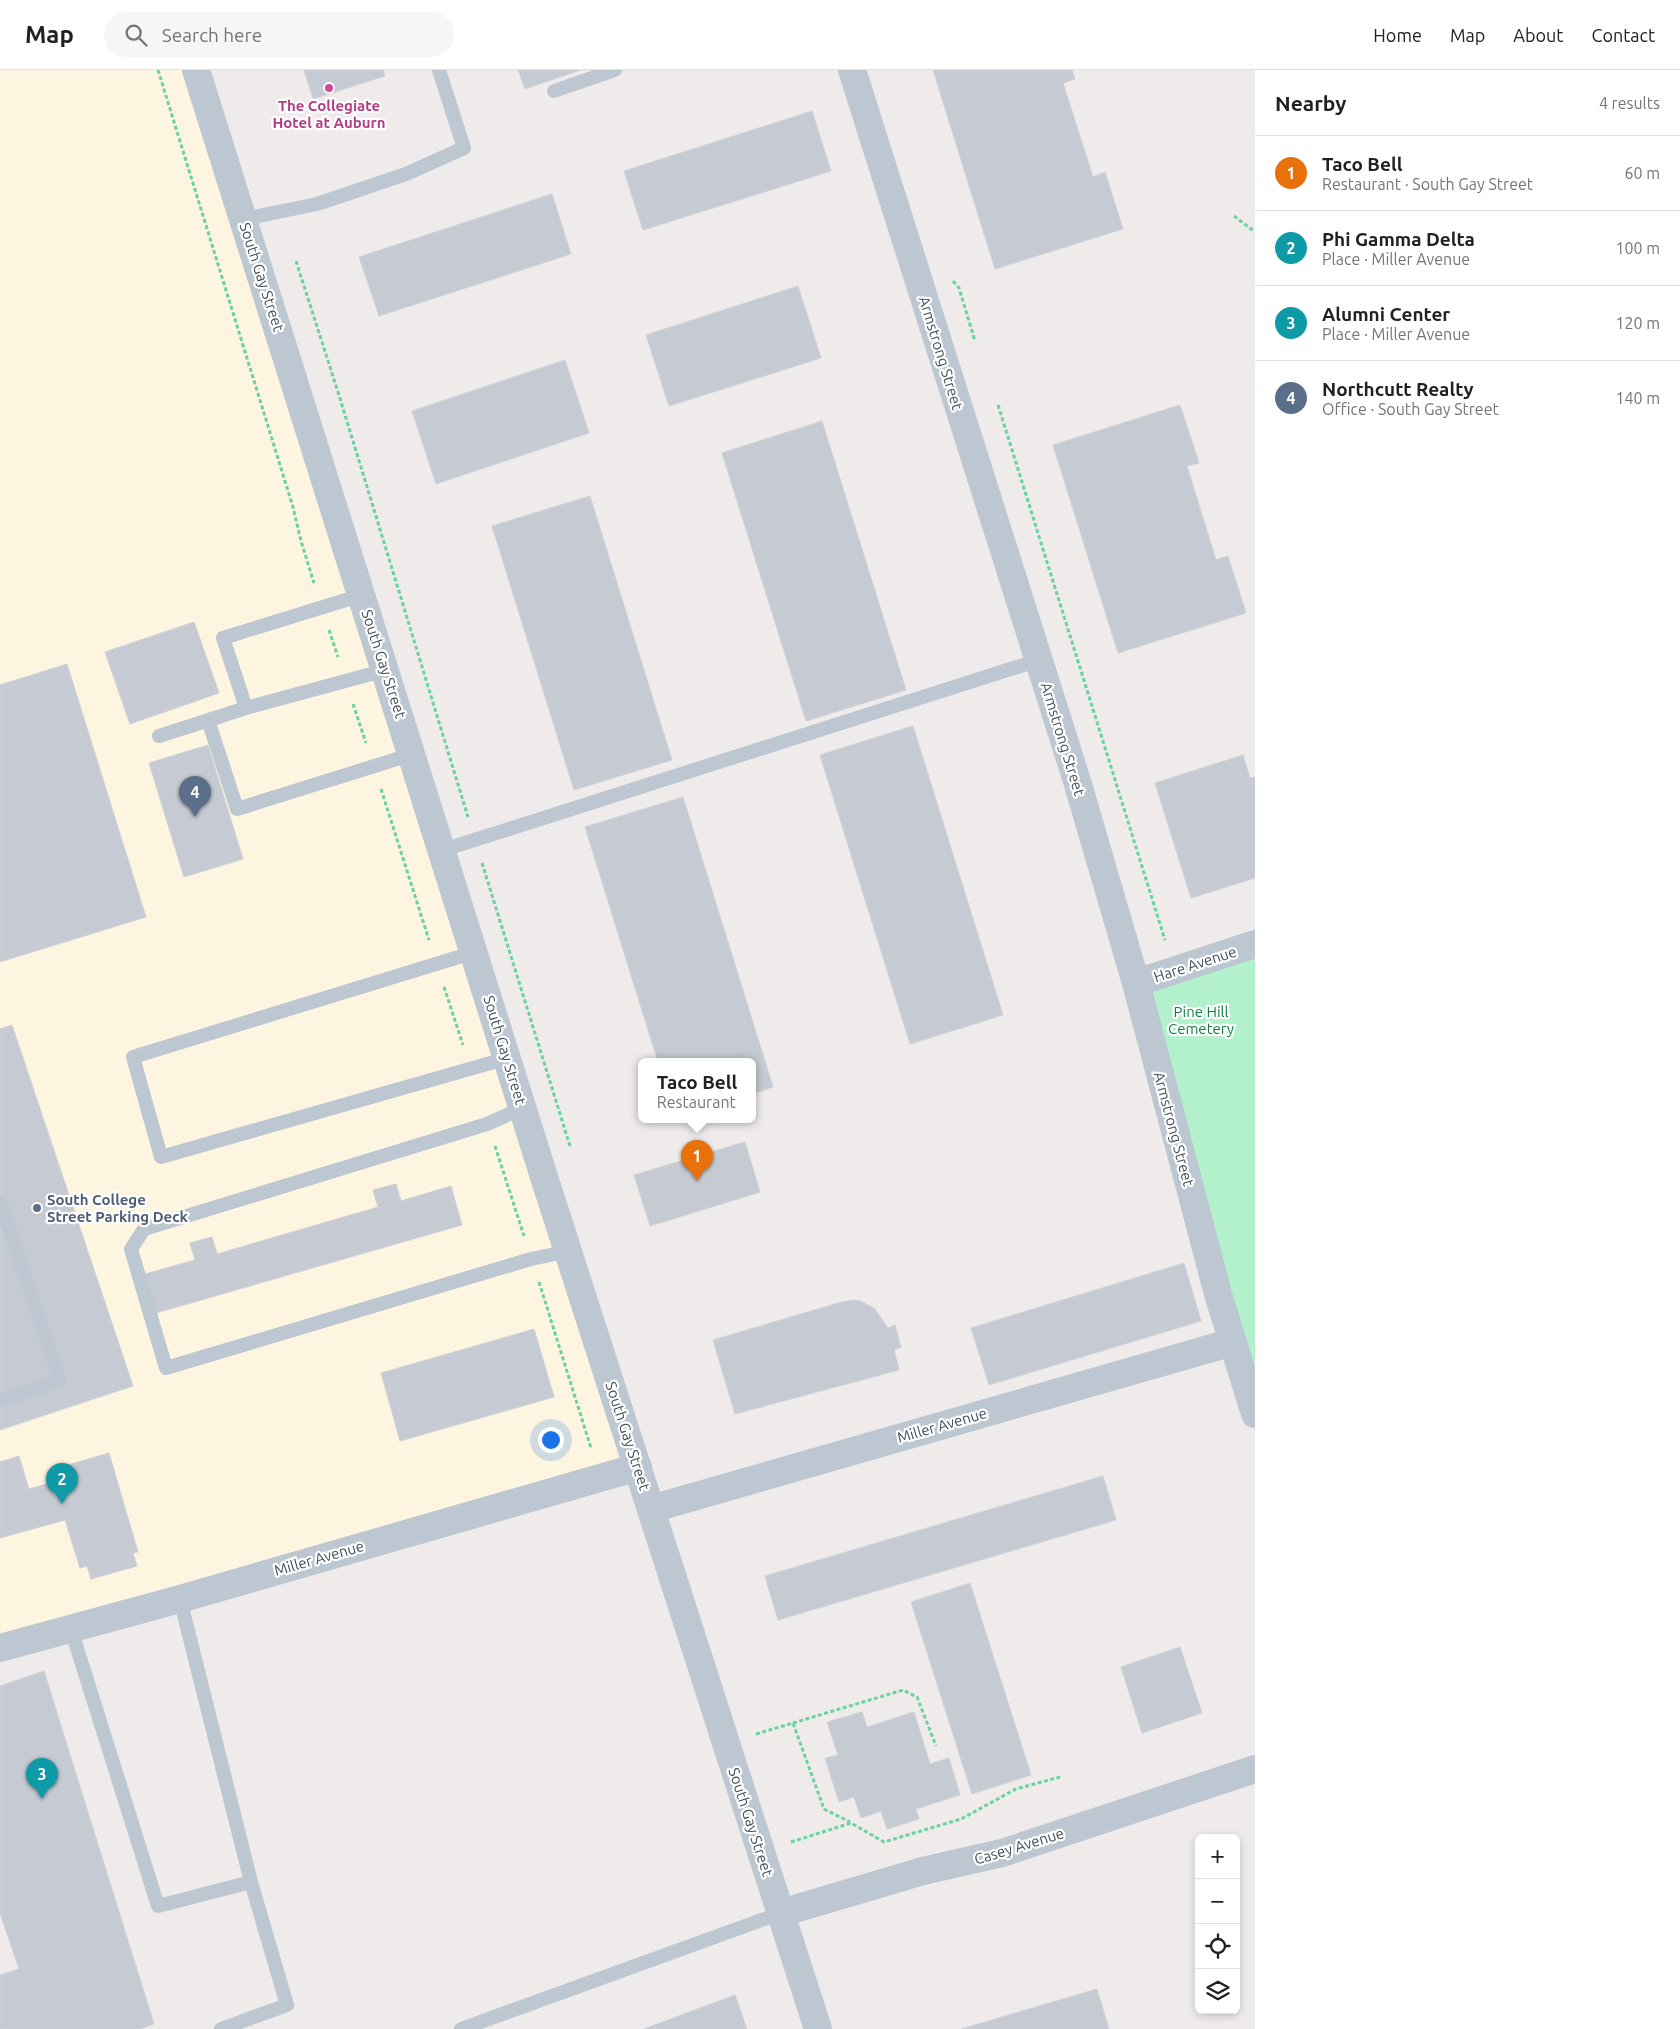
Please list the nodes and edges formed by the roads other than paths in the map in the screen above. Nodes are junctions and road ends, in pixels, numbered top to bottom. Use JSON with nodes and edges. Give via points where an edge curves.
{"nodes":[{"id":1,"x":196,"y":70,"type":"edge"},
{"id":2,"x":438,"y":70,"type":"edge"},
{"id":3,"x":615,"y":70,"type":"edge"},
{"id":4,"x":852,"y":70,"type":"edge"},
{"id":5,"x":554,"y":91,"type":"dead end"},
{"id":6,"x":244,"y":220,"type":"junction"},
{"id":7,"x":362,"y":595,"type":"junction"},
{"id":8,"x":1039,"y":660,"type":"junction"},
{"id":9,"x":386,"y":670,"type":"junction"},
{"id":10,"x":246,"y":708,"type":"junction"},
{"id":11,"x":208,"y":720,"type":"junction"},
{"id":12,"x":159,"y":736,"type":"dead end"},
{"id":13,"x":413,"y":754,"type":"junction"},
{"id":14,"x":443,"y":850,"type":"junction"},
{"id":15,"x":1255,"y":944,"type":"edge"},
{"id":16,"x":475,"y":952,"type":"junction"},
{"id":17,"x":1136,"y":983,"type":"junction"},
{"id":18,"x":508,"y":1058,"type":"junction"},
{"id":19,"x":523,"y":1108,"type":"junction"},
{"id":20,"x":0,"y":1202,"type":"edge"},
{"id":21,"x":568,"y":1251,"type":"junction"},
{"id":22,"x":1233,"y":1342,"type":"junction"},
{"id":23,"x":0,"y":1401,"type":"edge"},
{"id":24,"x":1255,"y":1414,"type":"edge"},
{"id":25,"x":638,"y":1467,"type":"junction"},
{"id":26,"x":651,"y":1509,"type":"junction"},
{"id":27,"x":180,"y":1599,"type":"junction"},
{"id":28,"x":71,"y":1629,"type":"junction"},
{"id":29,"x":0,"y":1648,"type":"edge"},
{"id":30,"x":1255,"y":1769,"type":"edge"},
{"id":31,"x":251,"y":1882,"type":"junction"},
{"id":32,"x":781,"y":1913,"type":"junction"},
{"id":33,"x":221,"y":2029,"type":"edge"},
{"id":34,"x":461,"y":2029,"type":"edge"},
{"id":35,"x":818,"y":2029,"type":"edge"}],
"edges":[{"from":1,"to":6,"type":"street","name":"South Gay Street"},
{"from":2,"to":6,"type":"lane","via":[[464,148],[406,174],[317,204]]},
{"from":3,"to":5,"type":"lane"},
{"from":4,"to":8,"type":"street","name":"Armstrong Street"},
{"from":6,"to":7,"type":"street","name":"South Gay Street"},
{"from":7,"to":9,"type":"street","name":"South Gay Street"},
{"from":7,"to":10,"type":"lane","via":[[223,638]]},
{"from":8,"to":14,"type":"lane"},
{"from":8,"to":17,"type":"street","name":"Armstrong Street"},
{"from":9,"to":10,"type":"lane"},
{"from":9,"to":13,"type":"street","name":"South Gay Street"},
{"from":10,"to":11,"type":"lane"},
{"from":11,"to":12,"type":"lane"},
{"from":11,"to":13,"type":"lane","via":[[236,809]]},
{"from":13,"to":14,"type":"street","name":"South Gay Street"},
{"from":14,"to":16,"type":"street","name":"South Gay Street"},
{"from":15,"to":17,"type":"street","name":"Hare Avenue"},
{"from":16,"to":18,"type":"street","name":"South Gay Street"},
{"from":16,"to":18,"type":"lane","via":[[133,1057],[162,1157]]},
{"from":17,"to":22,"type":"street","name":"Armstrong Street"},
{"from":18,"to":19,"type":"street","name":"South Gay Street"},
{"from":19,"to":21,"type":"street","name":"South Gay Street"},
{"from":19,"to":21,"type":"lane","via":[[487,1124],[144,1229],[131,1249],[166,1368],[531,1259]]},
{"from":20,"to":23,"type":"lane","via":[[60,1380]]},
{"from":21,"to":25,"type":"street","name":"South Gay Street"},
{"from":22,"to":24,"type":"street","name":"Armstrong Street"},
{"from":22,"to":26,"type":"street","name":"Miller Avenue"},
{"from":25,"to":26,"type":"street","name":"South Gay Street"},
{"from":25,"to":27,"type":"street","name":"Miller Avenue"},
{"from":26,"to":32,"type":"street","name":"South Gay Street"},
{"from":27,"to":28,"type":"street","name":"Miller Avenue"},
{"from":27,"to":31,"type":"lane"},
{"from":28,"to":29,"type":"street","name":"Miller Avenue"},
{"from":28,"to":31,"type":"lane","via":[[158,1906]]},
{"from":30,"to":32,"type":"street","name":"Casey Avenue","via":[[1002,1853]]},
{"from":31,"to":33,"type":"lane","via":[[287,2005]]},
{"from":32,"to":34,"type":"lane"},
{"from":32,"to":35,"type":"street","name":"South Gay Street"}]}
